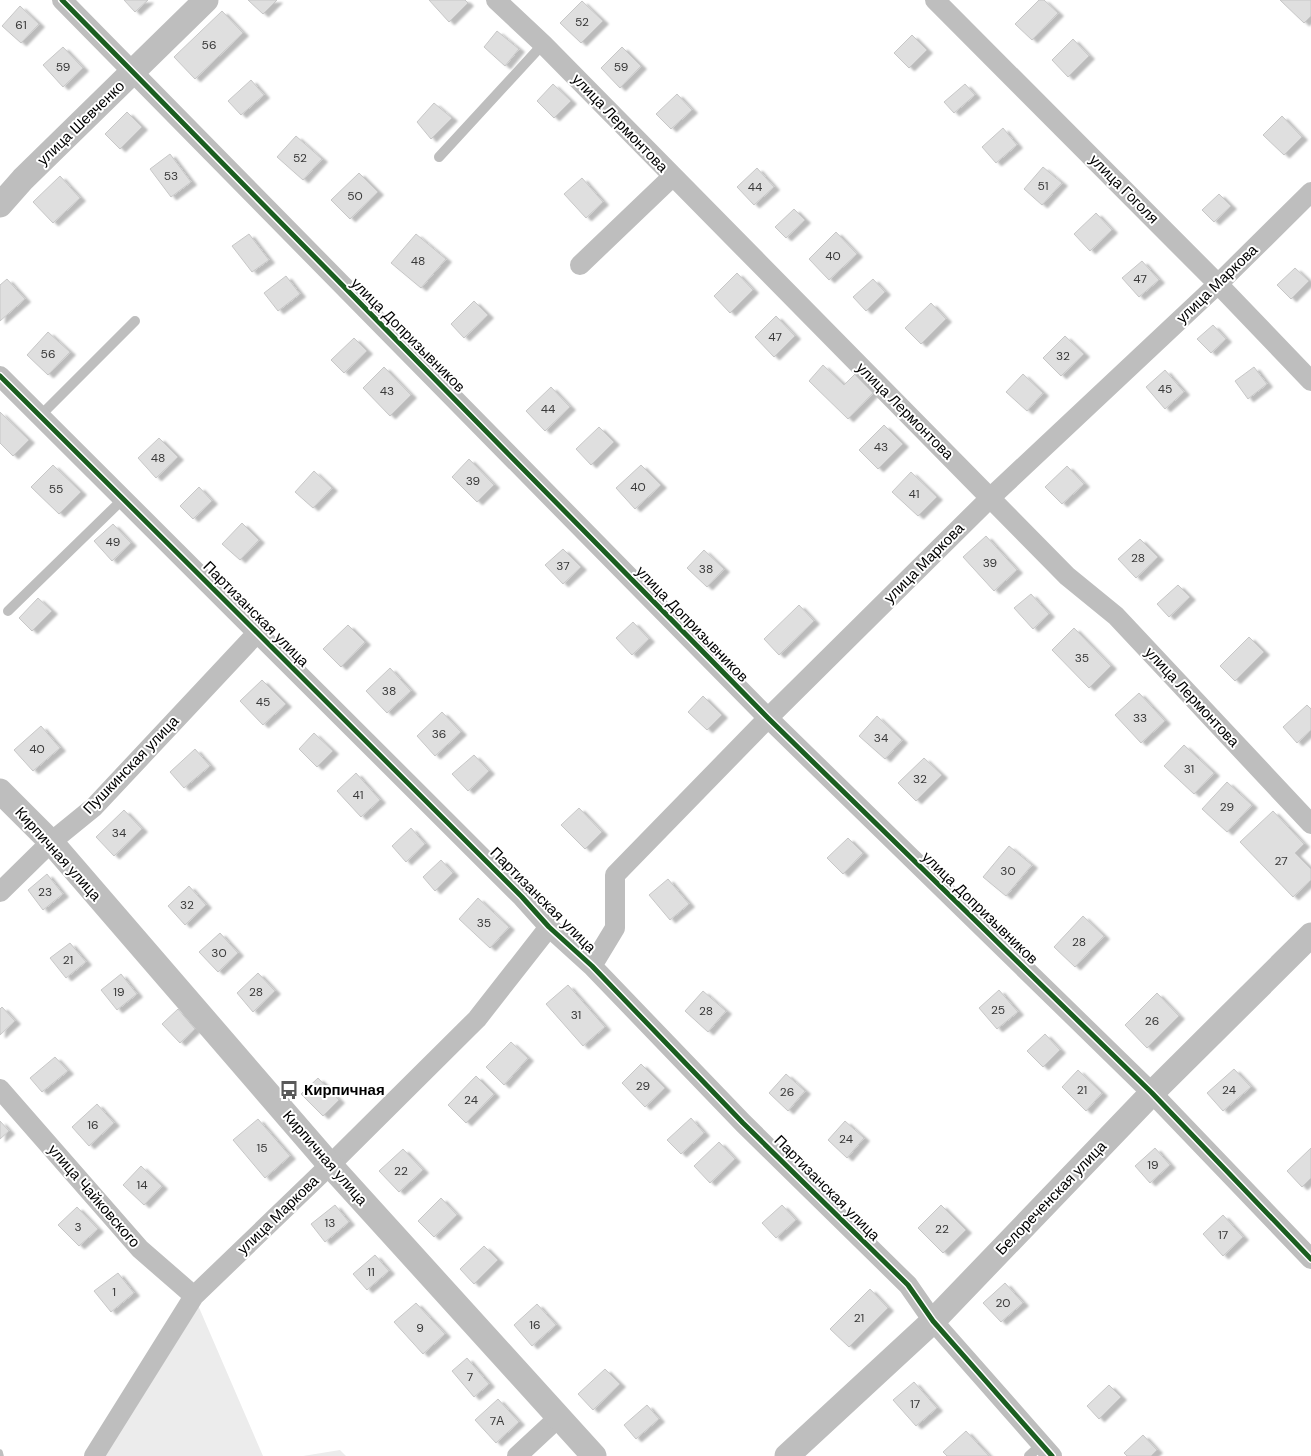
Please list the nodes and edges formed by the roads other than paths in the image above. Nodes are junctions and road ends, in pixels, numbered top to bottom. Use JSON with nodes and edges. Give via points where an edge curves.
{"nodes":[{"id":1,"x":62,"y":0,"type":"edge"},
{"id":2,"x":206,"y":0,"type":"edge"},
{"id":3,"x":496,"y":0,"type":"edge"},
{"id":4,"x":935,"y":0,"type":"edge"},
{"id":5,"x":543,"y":44,"type":"junction"},
{"id":6,"x":133,"y":73,"type":"junction"},
{"id":7,"x":439,"y":157,"type":"dead end"},
{"id":8,"x":672,"y":177,"type":"junction"},
{"id":9,"x":1311,"y":192,"type":"edge"},
{"id":10,"x":0,"y":205,"type":"edge"},
{"id":11,"x":580,"y":265,"type":"dead end"},
{"id":12,"x":1218,"y":284,"type":"junction"},
{"id":13,"x":135,"y":321,"type":"dead end"},
{"id":14,"x":0,"y":376,"type":"edge"},
{"id":15,"x":1311,"y":381,"type":"edge"},
{"id":16,"x":40,"y":416,"type":"junction"},
{"id":17,"x":990,"y":498,"type":"junction"},
{"id":18,"x":123,"y":499,"type":"junction"},
{"id":19,"x":8,"y":611,"type":"dead end"},
{"id":20,"x":257,"y":633,"type":"junction"},
{"id":21,"x":768,"y":718,"type":"junction"},
{"id":22,"x":0,"y":791,"type":"edge"},
{"id":23,"x":1311,"y":824,"type":"edge"},
{"id":24,"x":51,"y":842,"type":"junction"},
{"id":25,"x":0,"y":892,"type":"edge"},
{"id":26,"x":549,"y":927,"type":"junction"},
{"id":27,"x":1311,"y":935,"type":"edge"},
{"id":28,"x":592,"y":966,"type":"junction"},
{"id":29,"x":0,"y":1089,"type":"edge"},
{"id":30,"x":1152,"y":1093,"type":"junction"},
{"id":31,"x":330,"y":1165,"type":"junction"},
{"id":32,"x":1311,"y":1259,"type":"edge"},
{"id":33,"x":194,"y":1296,"type":"junction"},
{"id":34,"x":933,"y":1321,"type":"junction"},
{"id":35,"x":559,"y":1418,"type":"junction"},
{"id":36,"x":1041,"y":1452,"type":"edge"},
{"id":37,"x":94,"y":1456,"type":"edge"},
{"id":38,"x":517,"y":1456,"type":"edge"},
{"id":39,"x":594,"y":1456,"type":"edge"},
{"id":40,"x":787,"y":1456,"type":"edge"}],
"edges":[{"from":1,"to":6,"type":"street","name":"улица Допризывников"},
{"from":2,"to":6,"type":"street","name":"улица Шевченко"},
{"from":3,"to":5,"type":"street","name":"улица Лермонтова"},
{"from":4,"to":12,"type":"street","name":"улица Гоголя"},
{"from":5,"to":7,"type":"lane"},
{"from":5,"to":8,"type":"street","name":"улица Лермонтова"},
{"from":6,"to":10,"type":"street","name":"улица Шевченко"},
{"from":6,"to":21,"type":"street","name":"улица Допризывников"},
{"from":8,"to":11,"type":"street"},
{"from":8,"to":17,"type":"street","name":"улица Лермонтова"},
{"from":9,"to":12,"type":"street","name":"улица Маркова"},
{"from":12,"to":15,"type":"street","name":"улица Гоголя"},
{"from":12,"to":17,"type":"street","name":"улица Маркова"},
{"from":13,"to":16,"type":"lane"},
{"from":14,"to":16,"type":"street","name":"Партизанская улица"},
{"from":16,"to":18,"type":"street","name":"Партизанская улица"},
{"from":17,"to":21,"type":"street","name":"улица Маркова"},
{"from":17,"to":23,"type":"street","name":"улица Лермонтова","via":[[1067,576],[1116,616]]},
{"from":18,"to":19,"type":"lane"},
{"from":18,"to":20,"type":"street","name":"Партизанская улица"},
{"from":20,"to":24,"type":"street","name":"Пушкинская улица","via":[[94,807]]},
{"from":20,"to":26,"type":"street","name":"Партизанская улица"},
{"from":21,"to":28,"type":"street","name":"улица Маркова","via":[[615,875],[615,928]]},
{"from":21,"to":30,"type":"street","name":"улица Допризывников"},
{"from":22,"to":24,"type":"street","name":"Кирпичная улица"},
{"from":24,"to":25,"type":"street","name":"Пушкинская улица"},
{"from":24,"to":31,"type":"street","name":"Кирпичная улица"},
{"from":26,"to":28,"type":"street","name":"Партизанская улица"},
{"from":26,"to":31,"type":"street","name":"улица Маркова","via":[[477,1019]]},
{"from":27,"to":30,"type":"street","name":"Белореченская улица"},
{"from":28,"to":34,"type":"street","name":"Партизанская улица","via":[[743,1123],[908,1286]]},
{"from":29,"to":33,"type":"street","name":"улица Чайковского","via":[[140,1249]]},
{"from":30,"to":32,"type":"street","name":"улица Допризывников"},
{"from":30,"to":34,"type":"street","name":"Белореченская улица"},
{"from":31,"to":33,"type":"street","name":"улица Маркова"},
{"from":31,"to":35,"type":"street","name":"Кирпичная улица"},
{"from":33,"to":37,"type":"street","name":"улица Маркова"},
{"from":34,"to":36,"type":"street","name":"Партизанская улица"},
{"from":34,"to":40,"type":"street","name":"Белореченская улица"},
{"from":35,"to":38,"type":"street"},
{"from":35,"to":39,"type":"street","name":"Кирпичная улица"}]}
